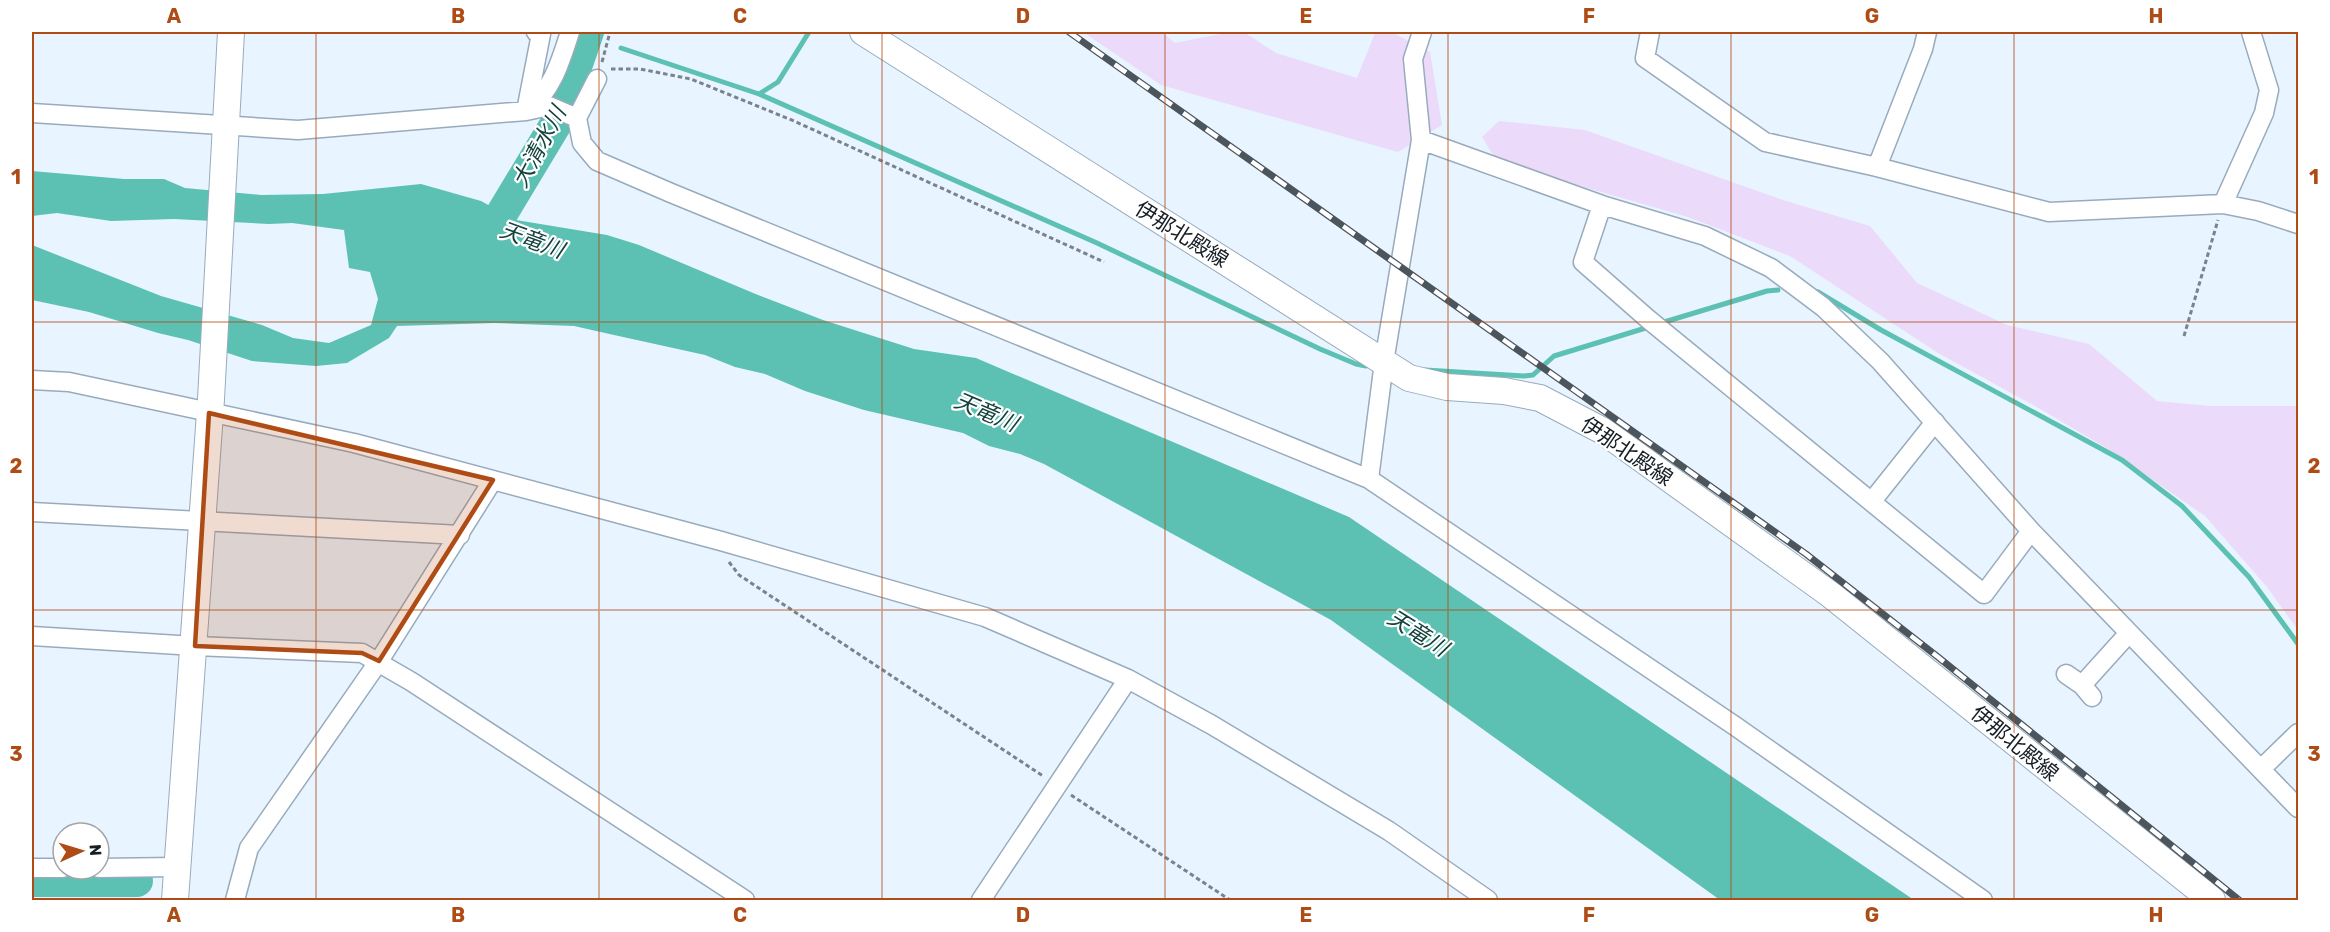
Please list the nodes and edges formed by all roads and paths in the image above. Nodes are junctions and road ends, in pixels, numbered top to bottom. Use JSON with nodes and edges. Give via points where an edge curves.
{"nodes":[{"id":1,"x":231,"y":32,"type":"edge"},
{"id":2,"x":536,"y":32,"type":"edge"},
{"id":3,"x":570,"y":32,"type":"edge"},
{"id":4,"x":610,"y":32,"type":"edge"},
{"id":5,"x":863,"y":32,"type":"edge"},
{"id":6,"x":1422,"y":32,"type":"edge"},
{"id":7,"x":1650,"y":32,"type":"edge"},
{"id":8,"x":1928,"y":32,"type":"edge"},
{"id":9,"x":2251,"y":32,"type":"edge"},
{"id":10,"x":597,"y":79,"type":"junction"},
{"id":11,"x":526,"y":111,"type":"junction"},
{"id":12,"x":32,"y":113,"type":"edge"},
{"id":13,"x":576,"y":118,"type":"junction"},
{"id":14,"x":226,"y":132,"type":"junction"},
{"id":15,"x":1421,"y":140,"type":"junction"},
{"id":16,"x":1877,"y":167,"type":"junction"},
{"id":17,"x":2223,"y":204,"type":"junction"},
{"id":18,"x":1602,"y":205,"type":"junction"},
{"id":19,"x":2298,"y":224,"type":"edge"},
{"id":20,"x":1104,"y":262,"type":"dead end"},
{"id":21,"x":2184,"y":336,"type":"dead end"},
{"id":22,"x":1384,"y":362,"type":"junction"},
{"id":23,"x":32,"y":380,"type":"edge"},
{"id":24,"x":210,"y":406,"type":"junction"},
{"id":25,"x":1935,"y":422,"type":"junction"},
{"id":26,"x":1369,"y":479,"type":"junction"},
{"id":27,"x":493,"y":480,"type":"junction"},
{"id":28,"x":1872,"y":501,"type":"junction"},
{"id":29,"x":32,"y":512,"type":"edge"},
{"id":30,"x":202,"y":522,"type":"junction"},
{"id":31,"x":2031,"y":531,"type":"junction"},
{"id":32,"x":460,"y":535,"type":"junction"},
{"id":33,"x":721,"y":541,"type":"junction"},
{"id":34,"x":2129,"y":633,"type":"junction"},
{"id":35,"x":32,"y":636,"type":"edge"},
{"id":36,"x":195,"y":646,"type":"junction"},
{"id":37,"x":379,"y":661,"type":"junction"},
{"id":38,"x":2066,"y":674,"type":"dead end"},
{"id":39,"x":1128,"y":680,"type":"junction"},
{"id":40,"x":2298,"y":733,"type":"edge"},
{"id":41,"x":2261,"y":769,"type":"junction"},
{"id":42,"x":1057,"y":786,"type":"junction"},
{"id":43,"x":2298,"y":808,"type":"edge"},
{"id":44,"x":176,"y":867,"type":"junction"},
{"id":45,"x":32,"y":868,"type":"edge"},
{"id":46,"x":51,"y":868,"type":"edge"},
{"id":47,"x":111,"y":868,"type":"edge"},
{"id":48,"x":182,"y":900,"type":"edge"},
{"id":49,"x":236,"y":900,"type":"edge"},
{"id":50,"x":745,"y":900,"type":"edge"},
{"id":51,"x":981,"y":900,"type":"edge"},
{"id":52,"x":1230,"y":900,"type":"edge"},
{"id":53,"x":1488,"y":900,"type":"edge"},
{"id":54,"x":1983,"y":900,"type":"edge"},
{"id":55,"x":2212,"y":900,"type":"edge"}],
"edges":[{"from":1,"to":14,"type":"main road"},
{"from":2,"to":11,"type":"street","via":[[541,34]]},
{"from":3,"to":11,"type":"street","via":[[544,96]]},
{"from":4,"to":10,"type":"path"},
{"from":5,"to":22,"type":"main road","name":"伊那北殿線"},
{"from":6,"to":15,"type":"street","via":[[1413,58]]},
{"from":7,"to":16,"type":"street","via":[[1645,58],[1765,142]]},
{"from":8,"to":16,"type":"street"},
{"from":9,"to":17,"type":"street","via":[[2269,90],[2264,113]]},
{"from":10,"to":13,"type":"street"},
{"from":10,"to":20,"type":"path","via":[[609,69],[640,69],[691,79],[794,121]]},
{"from":11,"to":13,"type":"street","via":[[549,106]]},
{"from":11,"to":14,"type":"street","via":[[298,130]]},
{"from":12,"to":14,"type":"street"},
{"from":13,"to":26,"type":"street","via":[[582,143],[597,161]]},
{"from":14,"to":24,"type":"main road"},
{"from":15,"to":18,"type":"street"},
{"from":15,"to":22,"type":"street"},
{"from":16,"to":17,"type":"street","via":[[2049,212]]},
{"from":17,"to":19,"type":"street"},
{"from":17,"to":21,"type":"path"},
{"from":18,"to":25,"type":"street","via":[[1705,236],[1771,268],[1823,307]]},
{"from":18,"to":28,"type":"street","via":[[1582,262]]},
{"from":22,"to":26,"type":"street"},
{"from":22,"to":55,"type":"main road","name":"伊那北殿線","via":[[1409,378],[1447,387],[1540,398],[1604,430],[1831,595]]},
{"from":23,"to":24,"type":"street","via":[[69,382]]},
{"from":24,"to":27,"type":"street"},
{"from":24,"to":30,"type":"main road"},
{"from":25,"to":28,"type":"street"},
{"from":25,"to":31,"type":"street"},
{"from":26,"to":54,"type":"street","via":[[1735,726]]},
{"from":27,"to":32,"type":"street"},
{"from":27,"to":33,"type":"street"},
{"from":28,"to":31,"type":"street","via":[[1984,594]]},
{"from":29,"to":30,"type":"street"},
{"from":30,"to":32,"type":"street"},
{"from":30,"to":36,"type":"main road"},
{"from":31,"to":34,"type":"street"},
{"from":32,"to":37,"type":"street"},
{"from":33,"to":39,"type":"street","via":[[985,617]]},
{"from":33,"to":42,"type":"path","via":[[725,556],[739,574]]},
{"from":34,"to":38,"type":"street","via":[[2087,692]]},
{"from":34,"to":41,"type":"street"},
{"from":35,"to":36,"type":"street"},
{"from":36,"to":37,"type":"street","via":[[362,652]]},
{"from":36,"to":44,"type":"main road"},
{"from":37,"to":49,"type":"street","via":[[249,848]]},
{"from":37,"to":50,"type":"street"},
{"from":39,"to":42,"type":"street"},
{"from":39,"to":53,"type":"street","via":[[1212,725],[1389,831]]},
{"from":40,"to":41,"type":"street"},
{"from":41,"to":43,"type":"street"},
{"from":42,"to":51,"type":"street"},
{"from":42,"to":52,"type":"path"},
{"from":44,"to":47,"type":"street"},
{"from":44,"to":48,"type":"main road"},
{"from":45,"to":46,"type":"street"}]}
